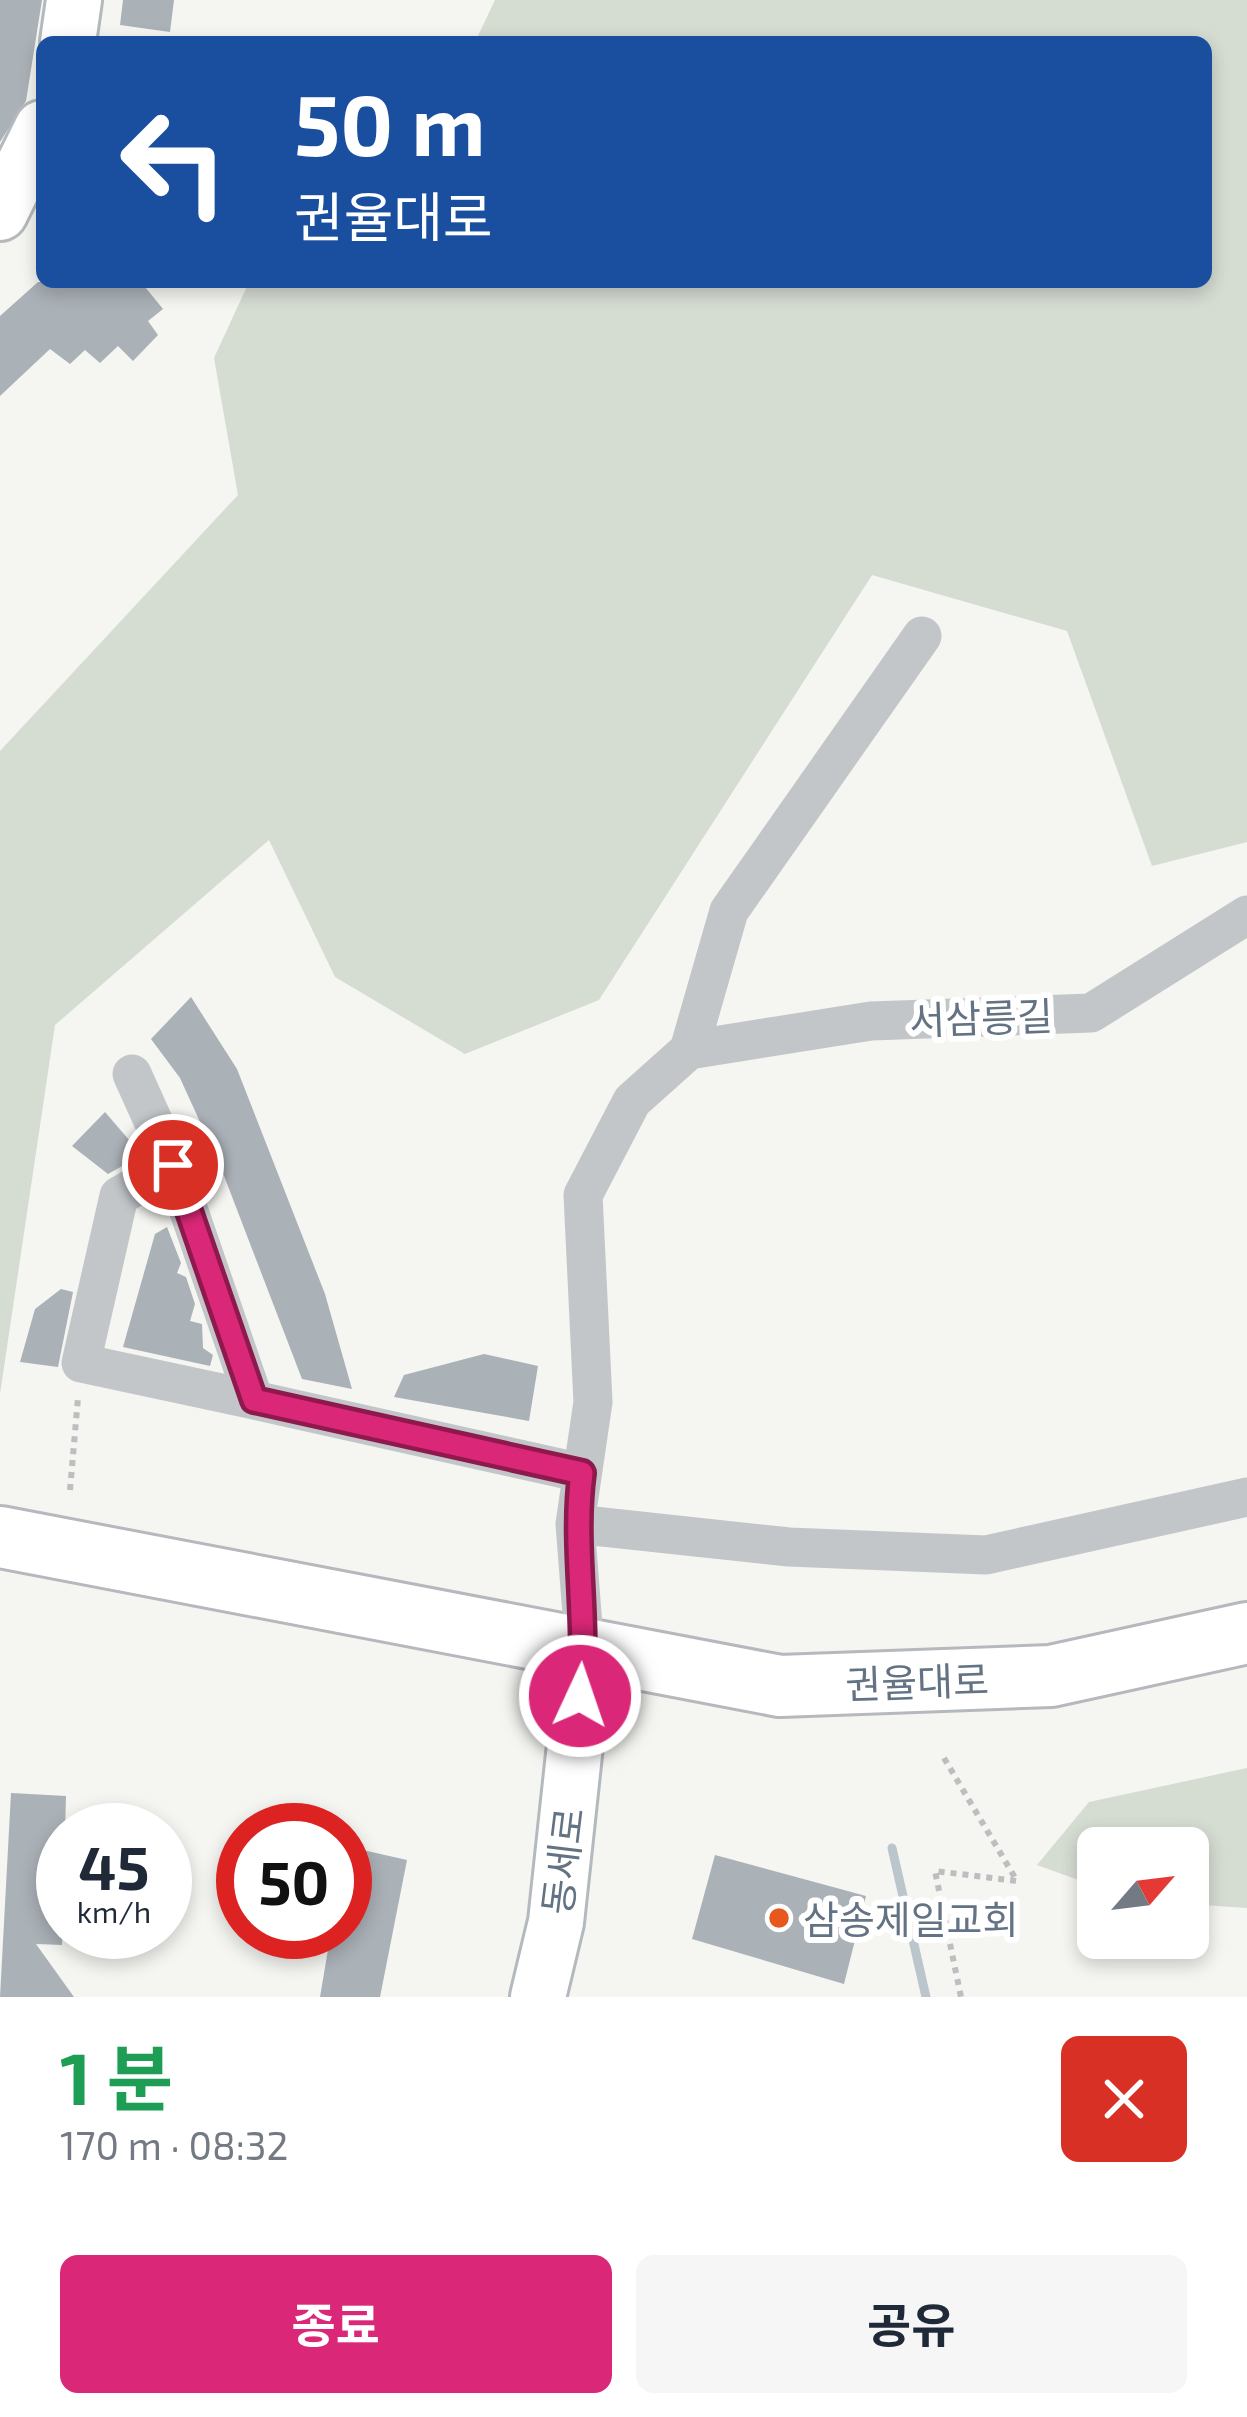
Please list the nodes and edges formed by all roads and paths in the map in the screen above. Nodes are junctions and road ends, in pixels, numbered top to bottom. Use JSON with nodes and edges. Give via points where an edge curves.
{"nodes":[{"id":1,"x":74,"y":0,"type":"edge"},
{"id":2,"x":69,"y":36,"type":"edge"},
{"id":3,"x":36,"y":140,"type":"edge"},
{"id":4,"x":0,"y":213,"type":"edge"},
{"id":5,"x":922,"y":636,"type":"dead end"},
{"id":6,"x":1247,"y":915,"type":"edge"},
{"id":7,"x":689,"y":1050,"type":"junction"},
{"id":8,"x":132,"y":1074,"type":"dead end"},
{"id":9,"x":173,"y":1165,"type":"junction"},
{"id":10,"x":81,"y":1364,"type":"junction"},
{"id":11,"x":254,"y":1400,"type":"junction"},
{"id":12,"x":582,"y":1473,"type":"junction"},
{"id":13,"x":70,"y":1490,"type":"dead end"},
{"id":14,"x":1247,"y":1497,"type":"edge"},
{"id":15,"x":575,"y":1524,"type":"junction"},
{"id":16,"x":0,"y":1538,"type":"edge"},
{"id":17,"x":1247,"y":1634,"type":"edge"},
{"id":18,"x":585,"y":1652,"type":"junction"},
{"id":19,"x":944,"y":1758,"type":"dead end"},
{"id":20,"x":538,"y":1997,"type":"edge"},
{"id":21,"x":962,"y":1997,"type":"edge"}],
"edges":[{"from":1,"to":2,"type":"main road"},
{"from":3,"to":4,"type":"main road"},
{"from":5,"to":7,"type":"street","via":[[729,911]]},
{"from":6,"to":7,"type":"street","name":"서삼릉길","via":[[1091,1012],[871,1022]]},
{"from":7,"to":12,"type":"street","via":[[632,1101],[584,1196],[593,1402]]},
{"from":8,"to":9,"type":"street"},
{"from":9,"to":10,"type":"street","via":[[119,1196]]},
{"from":9,"to":11,"type":"street"},
{"from":10,"to":11,"type":"street"},
{"from":10,"to":13,"type":"path"},
{"from":11,"to":12,"type":"street"},
{"from":12,"to":15,"type":"street"},
{"from":14,"to":15,"type":"street","via":[[986,1556],[789,1547]]},
{"from":15,"to":18,"type":"street"},
{"from":16,"to":18,"type":"main road","name":"권율대로"},
{"from":17,"to":18,"type":"main road","name":"권율대로","via":[[1051,1676],[780,1686]]},
{"from":18,"to":20,"type":"main road","name":"동세로","via":[[556,1922]]},
{"from":19,"to":21,"type":"path","via":[[1017,1882],[934,1870]]}]}
